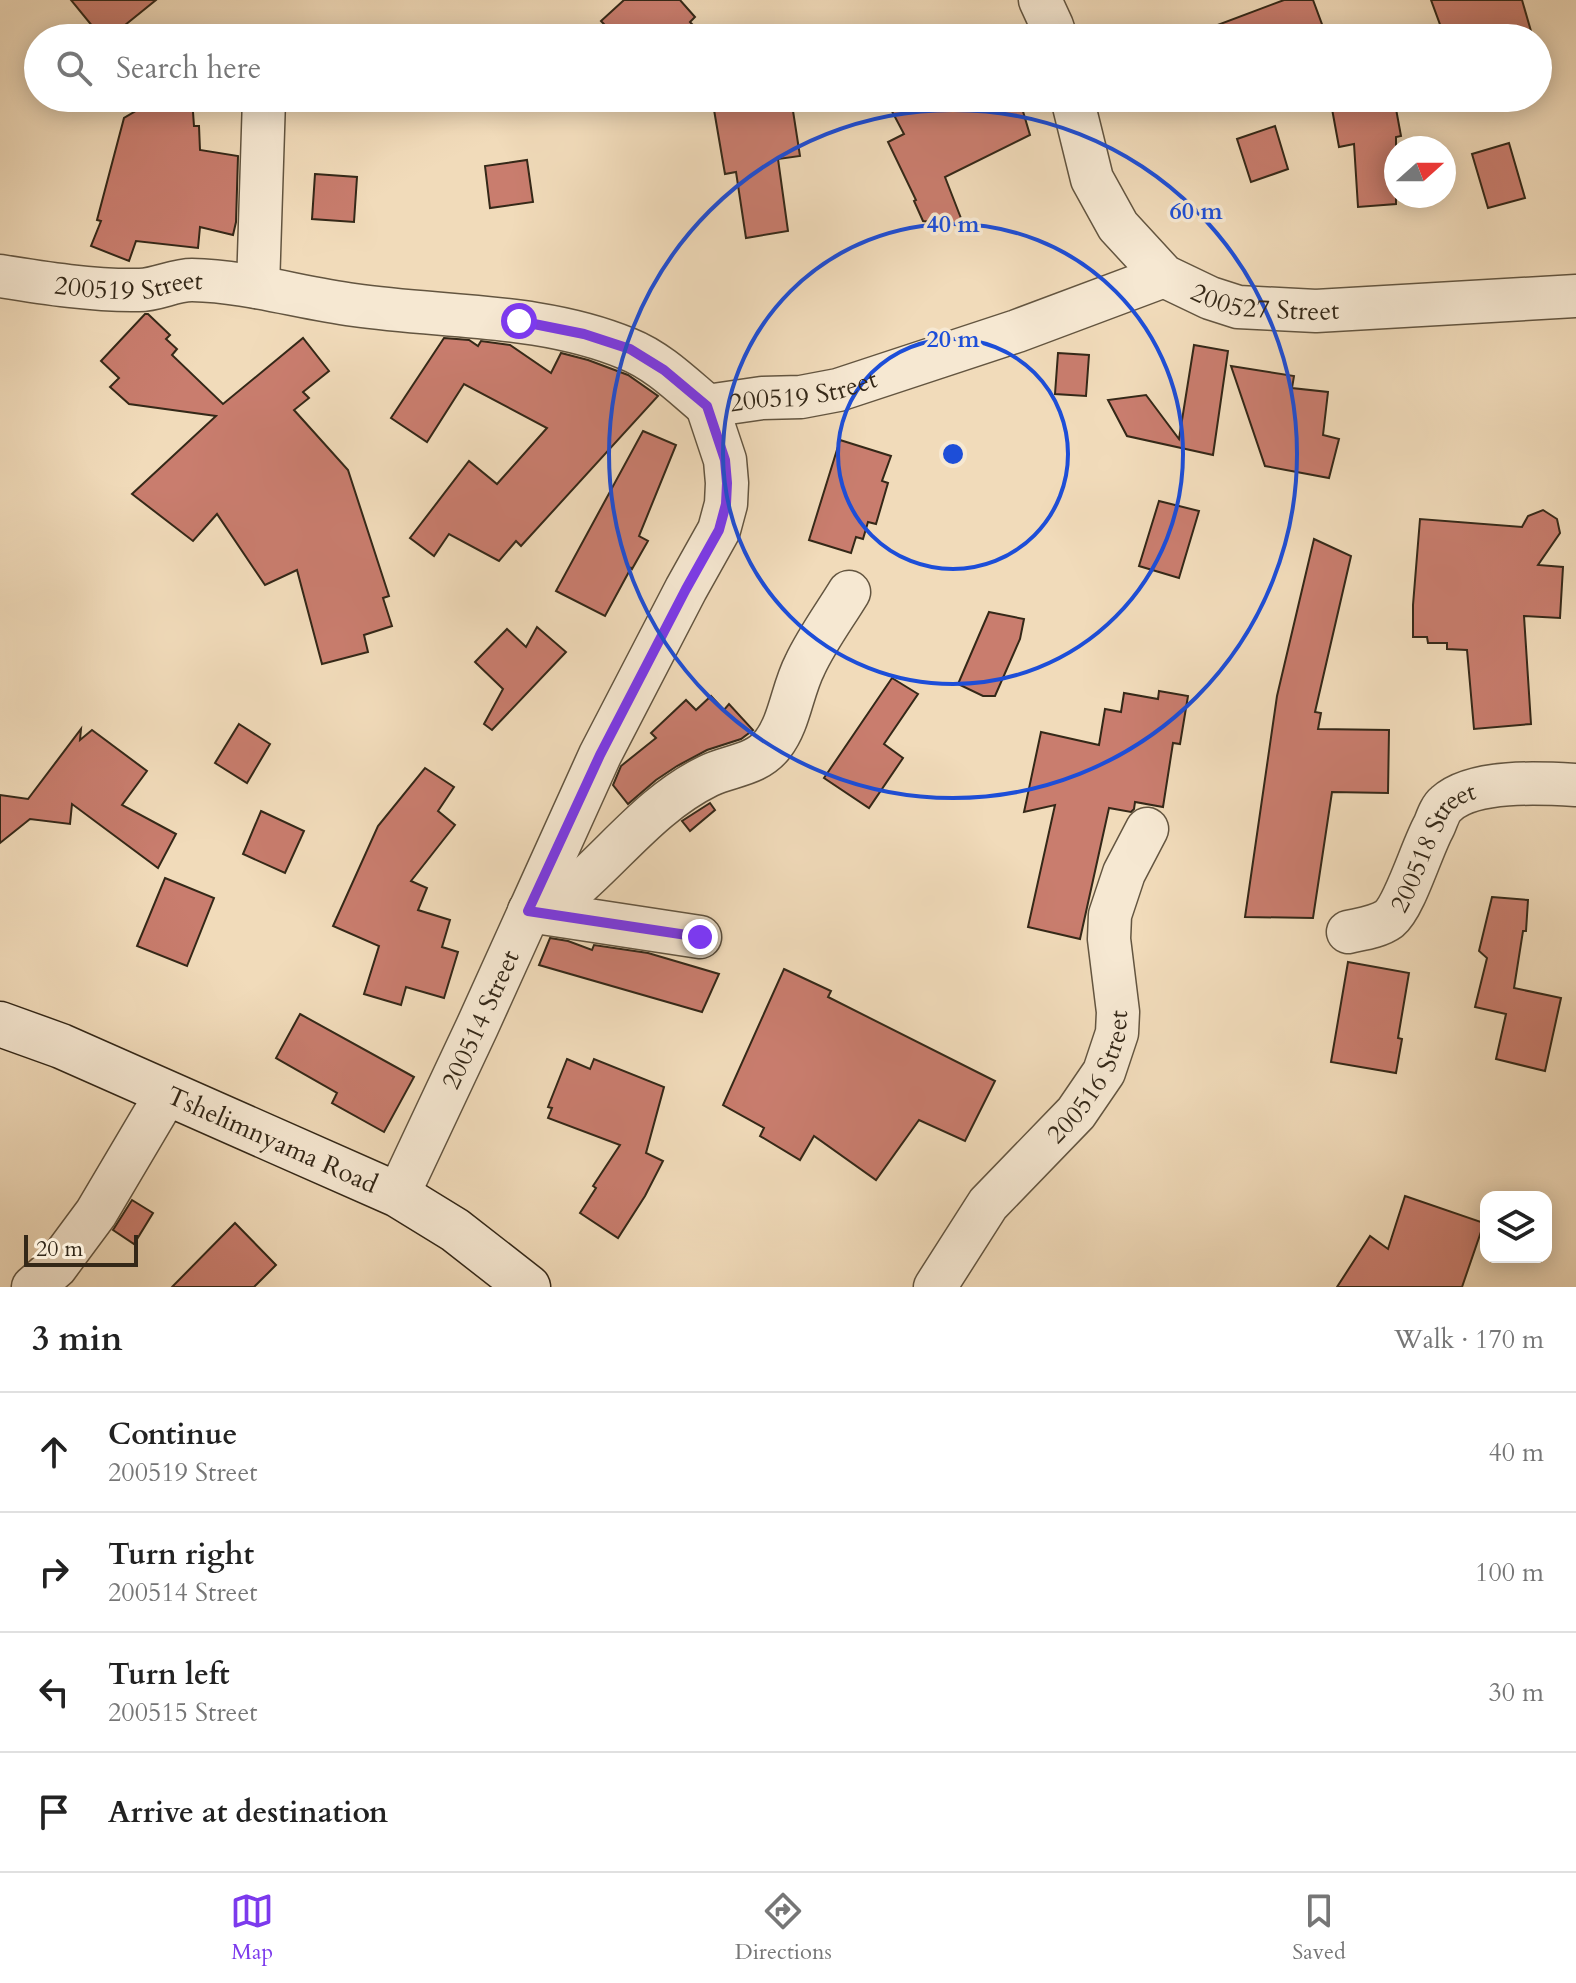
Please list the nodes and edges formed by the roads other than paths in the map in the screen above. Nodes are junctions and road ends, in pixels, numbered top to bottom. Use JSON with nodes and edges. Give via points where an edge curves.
{"nodes":[{"id":1,"x":1040,"y":0,"type":"edge"},
{"id":2,"x":1051,"y":24,"type":"edge"},
{"id":3,"x":264,"y":112,"type":"edge"},
{"id":4,"x":1075,"y":112,"type":"edge"},
{"id":5,"x":0,"y":276,"type":"edge"},
{"id":6,"x":1164,"y":276,"type":"junction"},
{"id":7,"x":258,"y":287,"type":"junction"},
{"id":8,"x":1576,"y":296,"type":"edge"},
{"id":9,"x":707,"y":406,"type":"junction"},
{"id":10,"x":849,"y":592,"type":"dead end"},
{"id":11,"x":1576,"y":785,"type":"edge"},
{"id":12,"x":1147,"y":829,"type":"dead end"},
{"id":13,"x":536,"y":912,"type":"junction"},
{"id":14,"x":1348,"y":932,"type":"dead end"},
{"id":15,"x":700,"y":937,"type":"dead end"},
{"id":16,"x":0,"y":1024,"type":"edge"},
{"id":17,"x":167,"y":1093,"type":"junction"},
{"id":18,"x":398,"y":1195,"type":"junction"},
{"id":19,"x":47,"y":1280,"type":"edge"},
{"id":20,"x":528,"y":1287,"type":"edge"},
{"id":21,"x":935,"y":1287,"type":"edge"}],
"edges":[{"from":1,"to":2,"type":"street"},
{"from":3,"to":7,"type":"street"},
{"from":4,"to":6,"type":"street","name":"200527 Street","via":[[1092,179],[1105,205]]},
{"from":5,"to":7,"type":"street","name":"200519 Street","via":[[116,290],[188,280]]},
{"from":6,"to":8,"type":"street","name":"200527 Street","via":[[1238,307],[1316,311]]},
{"from":6,"to":9,"type":"street","name":"200519 Street","via":[[838,390]]},
{"from":7,"to":9,"type":"street","name":"200519 Street","via":[[353,305],[519,321],[584,334],[630,349]]},
{"from":9,"to":13,"type":"street","name":"200514 Street","via":[[725,460],[726,504],[719,530],[600,755]]},
{"from":10,"to":13,"type":"street","via":[[806,662],[773,744],[749,763],[710,775],[660,807],[576,887]]},
{"from":11,"to":14,"type":"street","name":"200518 Street","via":[[1528,783],[1472,790],[1445,805],[1389,919]]},
{"from":12,"to":21,"type":"street","name":"200516 Street","via":[[1110,915],[1118,1012],[1104,1072],[1076,1113],[988,1204]]},
{"from":13,"to":15,"type":"street"},
{"from":13,"to":18,"type":"street","name":"200514 Street"},
{"from":16,"to":17,"type":"street","name":"Tshelimnyama Road"},
{"from":17,"to":18,"type":"street","name":"Tshelimnyama Road"},
{"from":17,"to":19,"type":"street","via":[[96,1213]]},
{"from":18,"to":20,"type":"street","name":"Tshelimnyama Road","via":[[455,1230]]}]}
